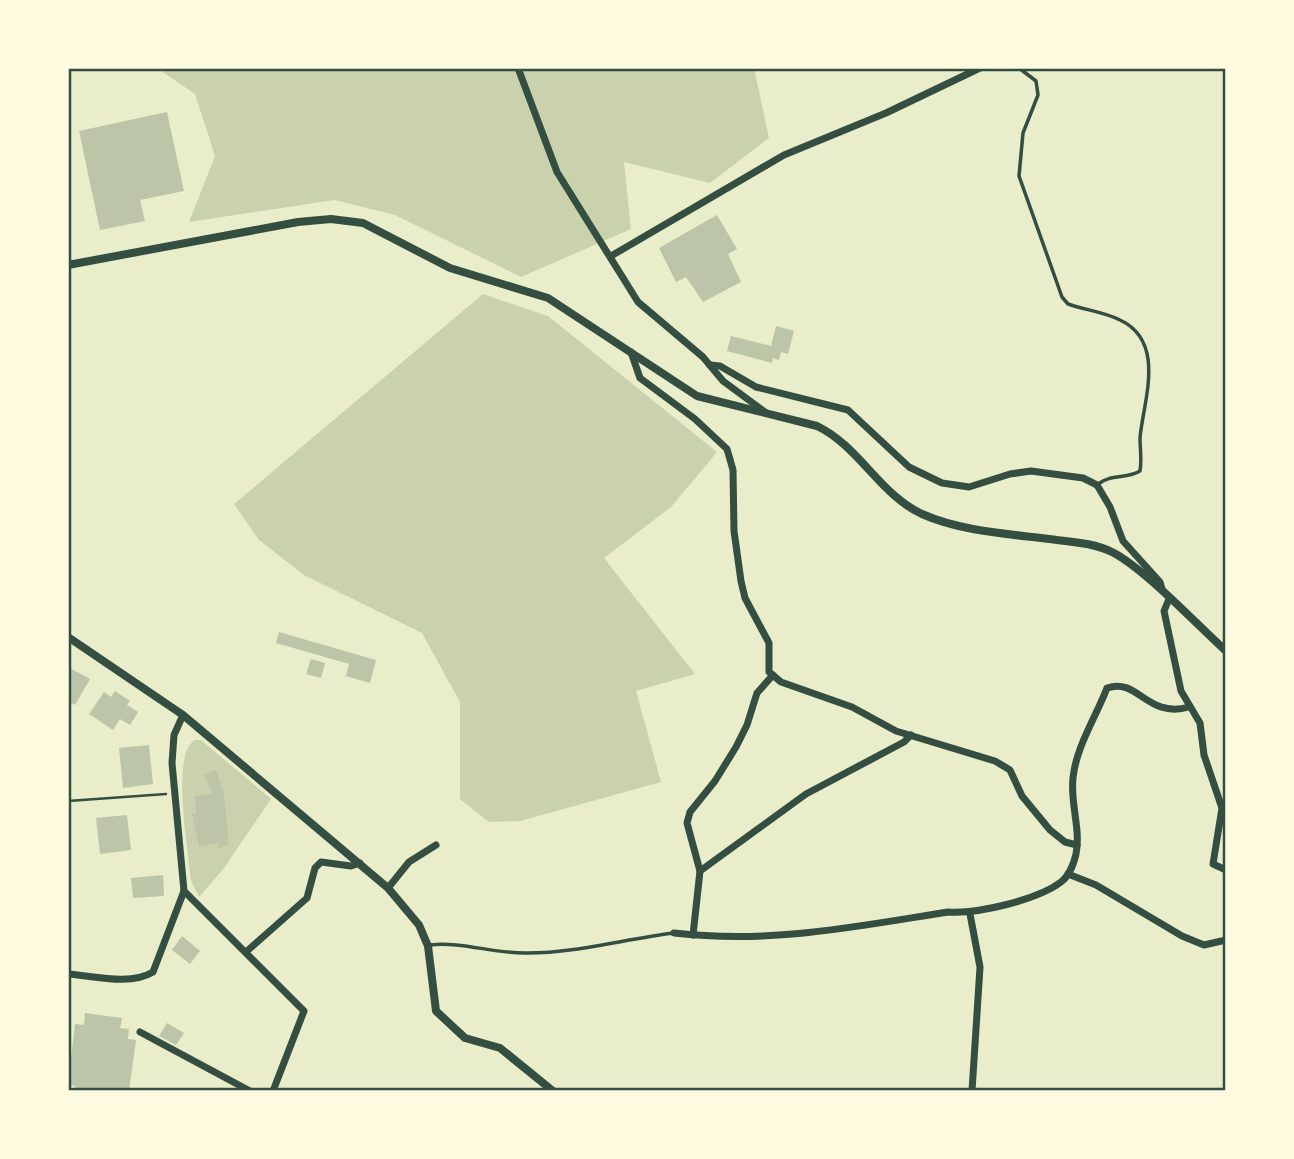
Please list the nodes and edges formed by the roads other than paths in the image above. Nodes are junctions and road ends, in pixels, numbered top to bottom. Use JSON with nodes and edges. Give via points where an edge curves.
{"nodes":[{"id":1,"x":518,"y":68,"type":"edge"},
{"id":2,"x":981,"y":68,"type":"edge"},
{"id":3,"x":1019,"y":68,"type":"edge"},
{"id":4,"x":611,"y":256,"type":"junction"},
{"id":5,"x":68,"y":265,"type":"edge"},
{"id":6,"x":631,"y":352,"type":"junction"},
{"id":7,"x":710,"y":365,"type":"junction"},
{"id":8,"x":766,"y":413,"type":"junction"},
{"id":9,"x":1097,"y":485,"type":"junction"},
{"id":10,"x":1166,"y":597,"type":"junction"},
{"id":11,"x":68,"y":637,"type":"edge"},
{"id":12,"x":1226,"y":651,"type":"edge"},
{"id":13,"x":773,"y":675,"type":"junction"},
{"id":14,"x":1189,"y":707,"type":"junction"},
{"id":15,"x":183,"y":715,"type":"junction"},
{"id":16,"x":911,"y":735,"type":"junction"},
{"id":17,"x":436,"y":845,"type":"dead end"},
{"id":18,"x":1077,"y":845,"type":"junction"},
{"id":19,"x":360,"y":863,"type":"junction"},
{"id":20,"x":1226,"y":870,"type":"edge"},
{"id":21,"x":699,"y":871,"type":"junction"},
{"id":22,"x":1068,"y":874,"type":"junction"},
{"id":23,"x":388,"y":888,"type":"junction"},
{"id":24,"x":184,"y":891,"type":"junction"},
{"id":25,"x":970,"y":914,"type":"junction"},
{"id":26,"x":674,"y":933,"type":"joint"},
{"id":27,"x":693,"y":935,"type":"junction"},
{"id":28,"x":1226,"y":940,"type":"edge"},
{"id":29,"x":428,"y":946,"type":"junction"},
{"id":30,"x":247,"y":951,"type":"junction"},
{"id":31,"x":68,"y":974,"type":"edge"},
{"id":32,"x":140,"y":1032,"type":"dead end"},
{"id":33,"x":250,"y":1091,"type":"edge"},
{"id":34,"x":273,"y":1091,"type":"edge"},
{"id":35,"x":553,"y":1091,"type":"edge"},
{"id":36,"x":972,"y":1091,"type":"edge"}],
"edges":[{"from":1,"to":4,"type":"street","via":[[557,172]]},
{"from":2,"to":4,"type":"street","via":[[784,155]]},
{"from":3,"to":9,"type":"lane","via":[[1035,81],[1038,95],[1023,133],[1019,176],[1062,297],[1069,304],[1122,320],[1135,331],[1150,374],[1140,471]]},
{"from":4,"to":7,"type":"street","via":[[638,302]]},
{"from":5,"to":6,"type":"street","via":[[298,222],[331,219],[363,223],[450,268],[548,298]]},
{"from":6,"to":8,"type":"street","via":[[697,396]]},
{"from":6,"to":13,"type":"street","via":[[640,378],[727,449],[733,470],[741,581],[769,643],[769,672]]},
{"from":7,"to":8,"type":"street","via":[[723,381]]},
{"from":7,"to":9,"type":"street","via":[[756,387],[848,410],[909,467],[942,483],[969,487],[1031,471],[1083,478]]},
{"from":8,"to":10,"type":"street","via":[[835,434],[904,505],[923,514],[947,523],[1087,544],[1112,552]]},
{"from":9,"to":10,"type":"street","via":[[1123,541],[1160,582]]},
{"from":10,"to":12,"type":"street"},
{"from":10,"to":14,"type":"street","via":[[1164,611],[1181,691]]},
{"from":11,"to":15,"type":"street"},
{"from":13,"to":16,"type":"street"},
{"from":13,"to":21,"type":"street","via":[[757,693],[729,758],[690,812],[687,823]]},
{"from":14,"to":18,"type":"street","via":[[1163,709],[1127,686],[1107,688],[1073,777]]},
{"from":14,"to":20,"type":"street","via":[[1200,723],[1204,755],[1222,807],[1213,863]]},
{"from":15,"to":19,"type":"street"},
{"from":15,"to":24,"type":"street","via":[[174,735]]},
{"from":16,"to":18,"type":"street","via":[[995,761],[1010,771],[1022,796],[1050,830]]},
{"from":16,"to":21,"type":"street","via":[[806,794]]},
{"from":17,"to":23,"type":"street","via":[[409,862]]},
{"from":18,"to":22,"type":"street"},
{"from":19,"to":23,"type":"street"},
{"from":19,"to":30,"type":"street","via":[[321,862],[315,867],[307,898]]},
{"from":21,"to":27,"type":"street"},
{"from":22,"to":25,"type":"street","via":[[1040,893]]},
{"from":22,"to":28,"type":"street","via":[[1182,936],[1204,945]]},
{"from":23,"to":29,"type":"street","via":[[419,925]]},
{"from":24,"to":30,"type":"street"},
{"from":24,"to":31,"type":"street","via":[[153,972],[132,979]]},
{"from":25,"to":27,"type":"street","via":[[948,912],[803,936]]},
{"from":25,"to":36,"type":"street","via":[[980,967]]},
{"from":26,"to":27,"type":"street"},
{"from":26,"to":29,"type":"lane","via":[[529,953]]},
{"from":29,"to":35,"type":"street","via":[[436,1011],[465,1038],[500,1048]]},
{"from":30,"to":34,"type":"street","via":[[304,1011]]},
{"from":32,"to":33,"type":"street"}]}
